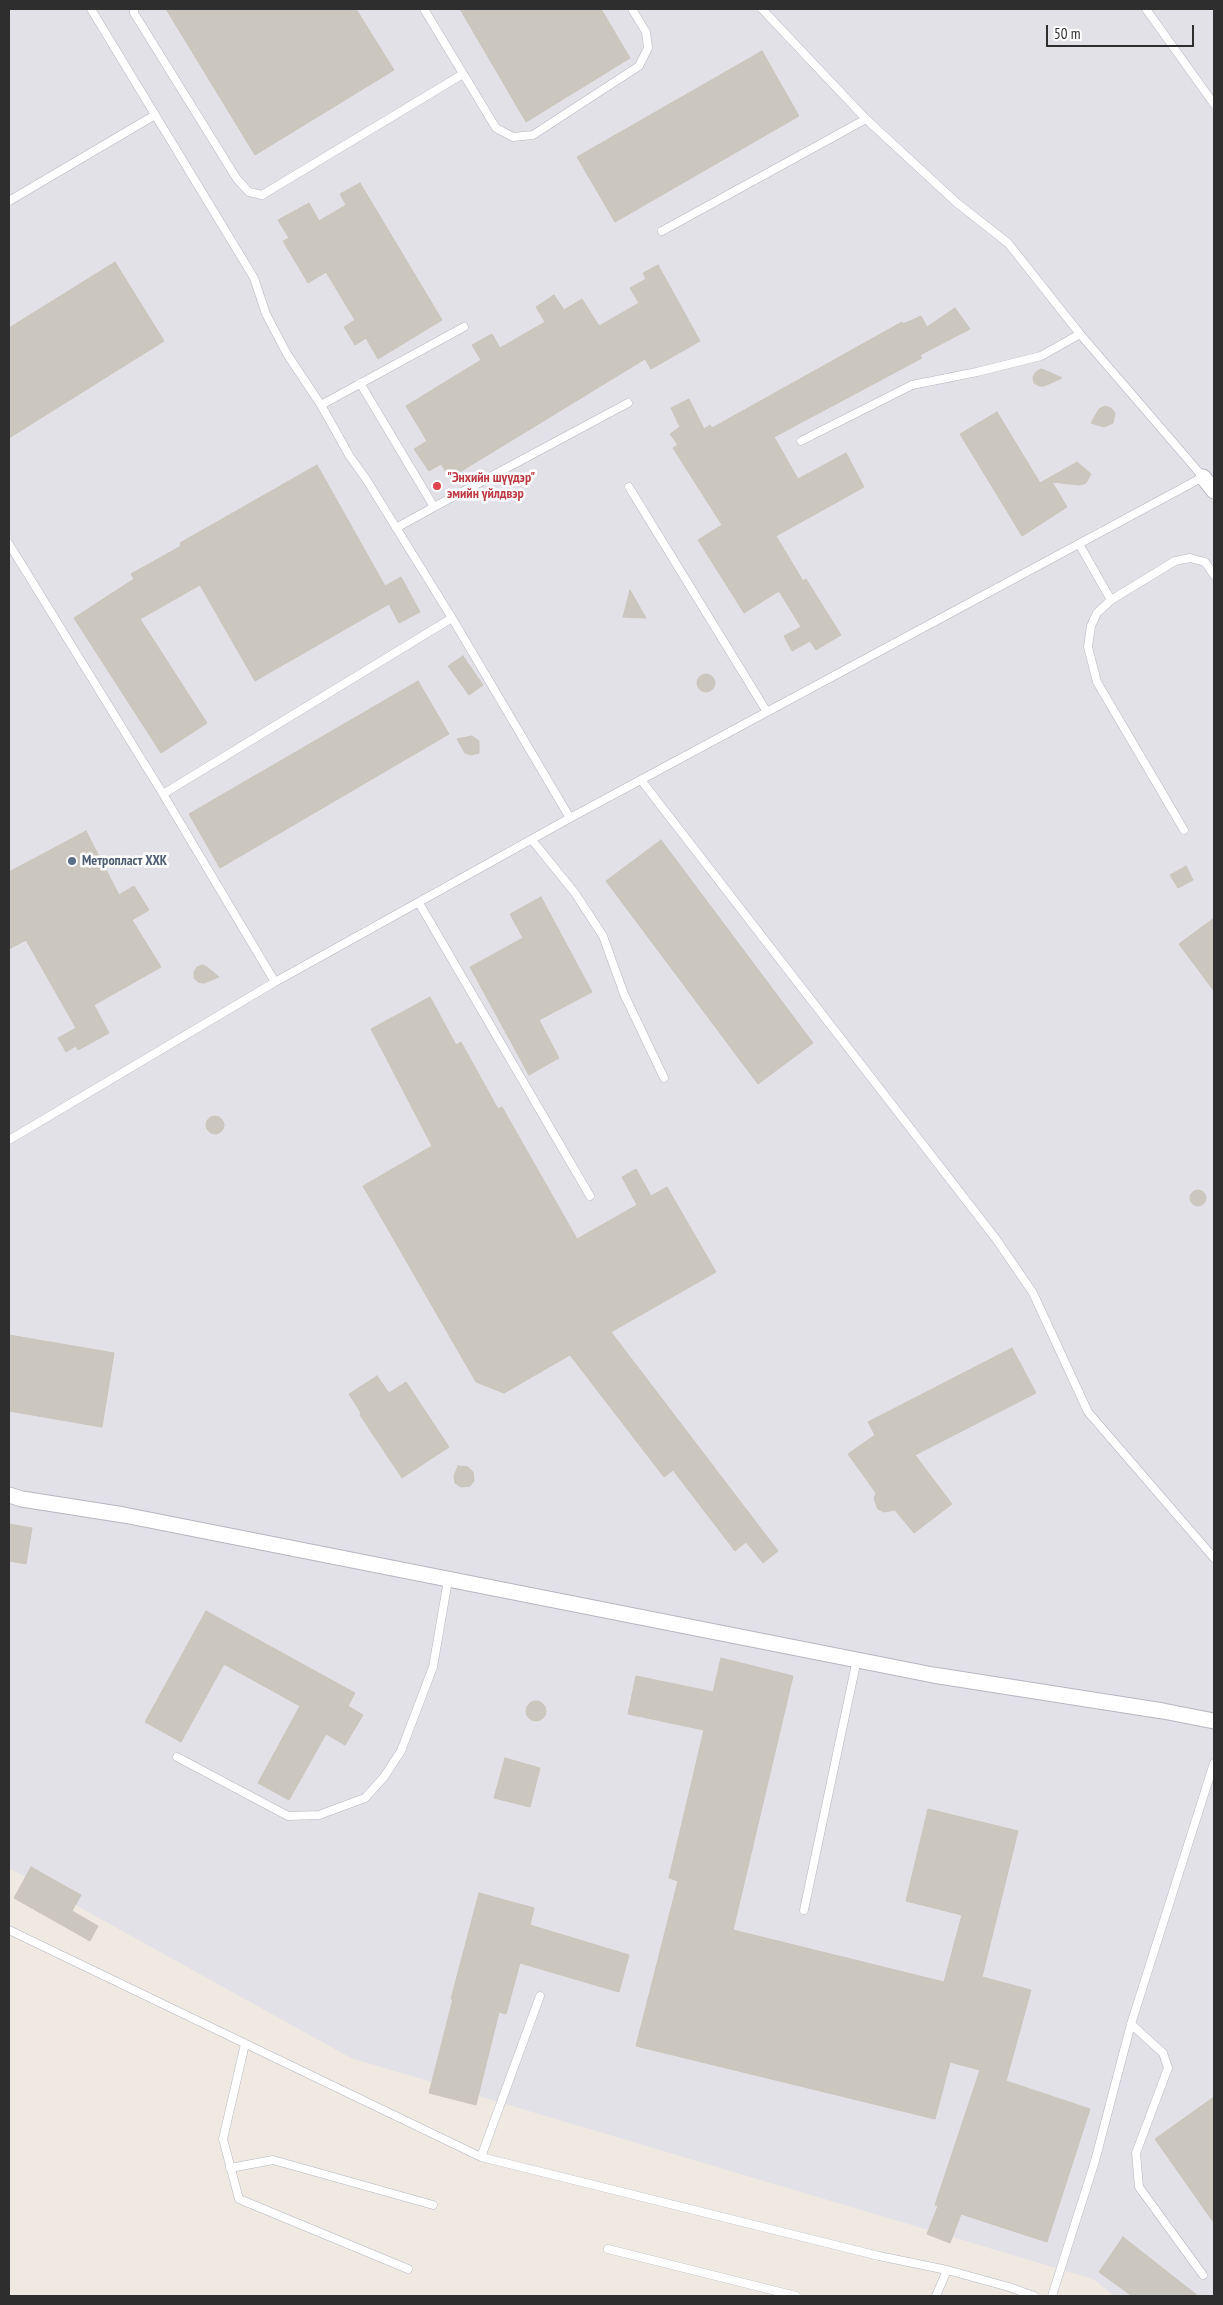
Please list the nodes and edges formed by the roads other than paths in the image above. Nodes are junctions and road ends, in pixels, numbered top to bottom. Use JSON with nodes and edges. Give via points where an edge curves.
{"nodes":[{"id":1,"x":91,"y":9,"type":"edge"},
{"id":2,"x":134,"y":9,"type":"edge"},
{"id":3,"x":424,"y":9,"type":"edge"},
{"id":4,"x":632,"y":9,"type":"edge"},
{"id":5,"x":762,"y":9,"type":"edge"},
{"id":6,"x":1146,"y":9,"type":"edge"},
{"id":7,"x":463,"y":74,"type":"junction"},
{"id":8,"x":1214,"y":104,"type":"edge"},
{"id":9,"x":155,"y":115,"type":"junction"},
{"id":10,"x":866,"y":119,"type":"junction"},
{"id":11,"x":9,"y":201,"type":"edge"},
{"id":12,"x":662,"y":231,"type":"dead end"},
{"id":13,"x":464,"y":327,"type":"dead end"},
{"id":14,"x":1080,"y":334,"type":"junction"},
{"id":15,"x":360,"y":384,"type":"junction"},
{"id":16,"x":628,"y":403,"type":"dead end"},
{"id":17,"x":321,"y":405,"type":"junction"},
{"id":18,"x":801,"y":442,"type":"dead end"},
{"id":19,"x":1203,"y":477,"type":"junction"},
{"id":20,"x":629,"y":487,"type":"dead end"},
{"id":21,"x":1214,"y":492,"type":"edge"},
{"id":22,"x":434,"y":507,"type":"junction"},
{"id":23,"x":396,"y":528,"type":"junction"},
{"id":24,"x":9,"y":544,"type":"edge"},
{"id":25,"x":1079,"y":544,"type":"junction"},
{"id":26,"x":1214,"y":575,"type":"edge"},
{"id":27,"x":1111,"y":600,"type":"junction"},
{"id":28,"x":452,"y":618,"type":"junction"},
{"id":29,"x":767,"y":712,"type":"junction"},
{"id":30,"x":641,"y":780,"type":"junction"},
{"id":31,"x":163,"y":794,"type":"junction"},
{"id":32,"x":570,"y":818,"type":"junction"},
{"id":33,"x":1184,"y":830,"type":"dead end"},
{"id":34,"x":532,"y":840,"type":"junction"},
{"id":35,"x":419,"y":903,"type":"junction"},
{"id":36,"x":275,"y":982,"type":"junction"},
{"id":37,"x":664,"y":1078,"type":"dead end"},
{"id":38,"x":9,"y":1140,"type":"edge"},
{"id":39,"x":590,"y":1196,"type":"dead end"},
{"id":40,"x":9,"y":1495,"type":"edge"},
{"id":41,"x":1214,"y":1558,"type":"edge"},
{"id":42,"x":448,"y":1580,"type":"junction"},
{"id":43,"x":858,"y":1659,"type":"junction"},
{"id":44,"x":1214,"y":1722,"type":"edge"},
{"id":45,"x":177,"y":1757,"type":"dead end"},
{"id":46,"x":1214,"y":1763,"type":"edge"},
{"id":47,"x":804,"y":1910,"type":"dead end"},
{"id":48,"x":9,"y":1930,"type":"edge"},
{"id":49,"x":540,"y":1996,"type":"dead end"},
{"id":50,"x":1131,"y":2024,"type":"junction"},
{"id":51,"x":245,"y":2044,"type":"junction"},
{"id":52,"x":481,"y":2157,"type":"junction"},
{"id":53,"x":230,"y":2168,"type":"junction"},
{"id":54,"x":433,"y":2205,"type":"dead end"},
{"id":55,"x":608,"y":2249,"type":"dead end"},
{"id":56,"x":408,"y":2269,"type":"dead end"},
{"id":57,"x":947,"y":2270,"type":"junction"},
{"id":58,"x":1203,"y":2275,"type":"dead end"},
{"id":59,"x":796,"y":2296,"type":"edge"},
{"id":60,"x":936,"y":2296,"type":"edge"},
{"id":61,"x":1034,"y":2296,"type":"edge"},
{"id":62,"x":1052,"y":2296,"type":"edge"}],
"edges":[{"from":1,"to":9,"type":"lane"},
{"from":2,"to":7,"type":"lane","via":[[237,179],[249,192],[262,194]]},
{"from":3,"to":7,"type":"lane"},
{"from":4,"to":7,"type":"lane","via":[[646,32],[648,48],[639,66],[533,135],[513,137],[496,128]]},
{"from":5,"to":10,"type":"lane"},
{"from":6,"to":8,"type":"lane"},
{"from":9,"to":11,"type":"lane"},
{"from":9,"to":17,"type":"lane","via":[[254,278],[266,314],[287,354]]},
{"from":10,"to":12,"type":"lane"},
{"from":10,"to":14,"type":"lane","via":[[957,202],[1008,243]]},
{"from":13,"to":15,"type":"lane"},
{"from":14,"to":18,"type":"lane","via":[[1040,356],[912,385]]},
{"from":14,"to":19,"type":"lane"},
{"from":15,"to":17,"type":"lane"},
{"from":15,"to":22,"type":"lane"},
{"from":16,"to":22,"type":"lane"},
{"from":17,"to":23,"type":"lane"},
{"from":19,"to":21,"type":"street"},
{"from":19,"to":25,"type":"lane"},
{"from":20,"to":29,"type":"lane"},
{"from":22,"to":23,"type":"lane"},
{"from":23,"to":28,"type":"lane"},
{"from":24,"to":31,"type":"lane"},
{"from":25,"to":27,"type":"lane"},
{"from":25,"to":29,"type":"lane"},
{"from":26,"to":27,"type":"lane","via":[[1205,562],[1190,558],[1175,561]]},
{"from":27,"to":33,"type":"lane","via":[[1091,626],[1088,647],[1098,682]]},
{"from":28,"to":31,"type":"lane"},
{"from":28,"to":32,"type":"lane"},
{"from":29,"to":30,"type":"lane"},
{"from":30,"to":32,"type":"lane"},
{"from":30,"to":41,"type":"lane","via":[[1001,1246],[1033,1293],[1088,1412]]},
{"from":31,"to":36,"type":"lane"},
{"from":32,"to":34,"type":"lane"},
{"from":34,"to":35,"type":"lane"},
{"from":34,"to":37,"type":"lane","via":[[575,893],[603,936],[624,994]]},
{"from":35,"to":36,"type":"lane"},
{"from":35,"to":39,"type":"lane"},
{"from":36,"to":38,"type":"lane"},
{"from":40,"to":42,"type":"street"},
{"from":42,"to":43,"type":"street"},
{"from":42,"to":45,"type":"lane","via":[[433,1667],[401,1751],[365,1798],[319,1815],[288,1816]]},
{"from":43,"to":44,"type":"street","via":[[933,1675]]},
{"from":43,"to":47,"type":"lane"},
{"from":46,"to":50,"type":"lane"},
{"from":48,"to":51,"type":"lane"},
{"from":49,"to":52,"type":"lane"},
{"from":50,"to":58,"type":"lane","via":[[1163,2053],[1168,2068],[1136,2153],[1139,2187]]},
{"from":50,"to":62,"type":"lane","via":[[1095,2161]]},
{"from":51,"to":52,"type":"lane"},
{"from":51,"to":53,"type":"lane","via":[[224,2139]]},
{"from":52,"to":57,"type":"lane"},
{"from":53,"to":54,"type":"lane","via":[[273,2160]]},
{"from":53,"to":56,"type":"lane","via":[[239,2199]]},
{"from":55,"to":59,"type":"lane"},
{"from":57,"to":60,"type":"lane"},
{"from":57,"to":61,"type":"lane"}]}
